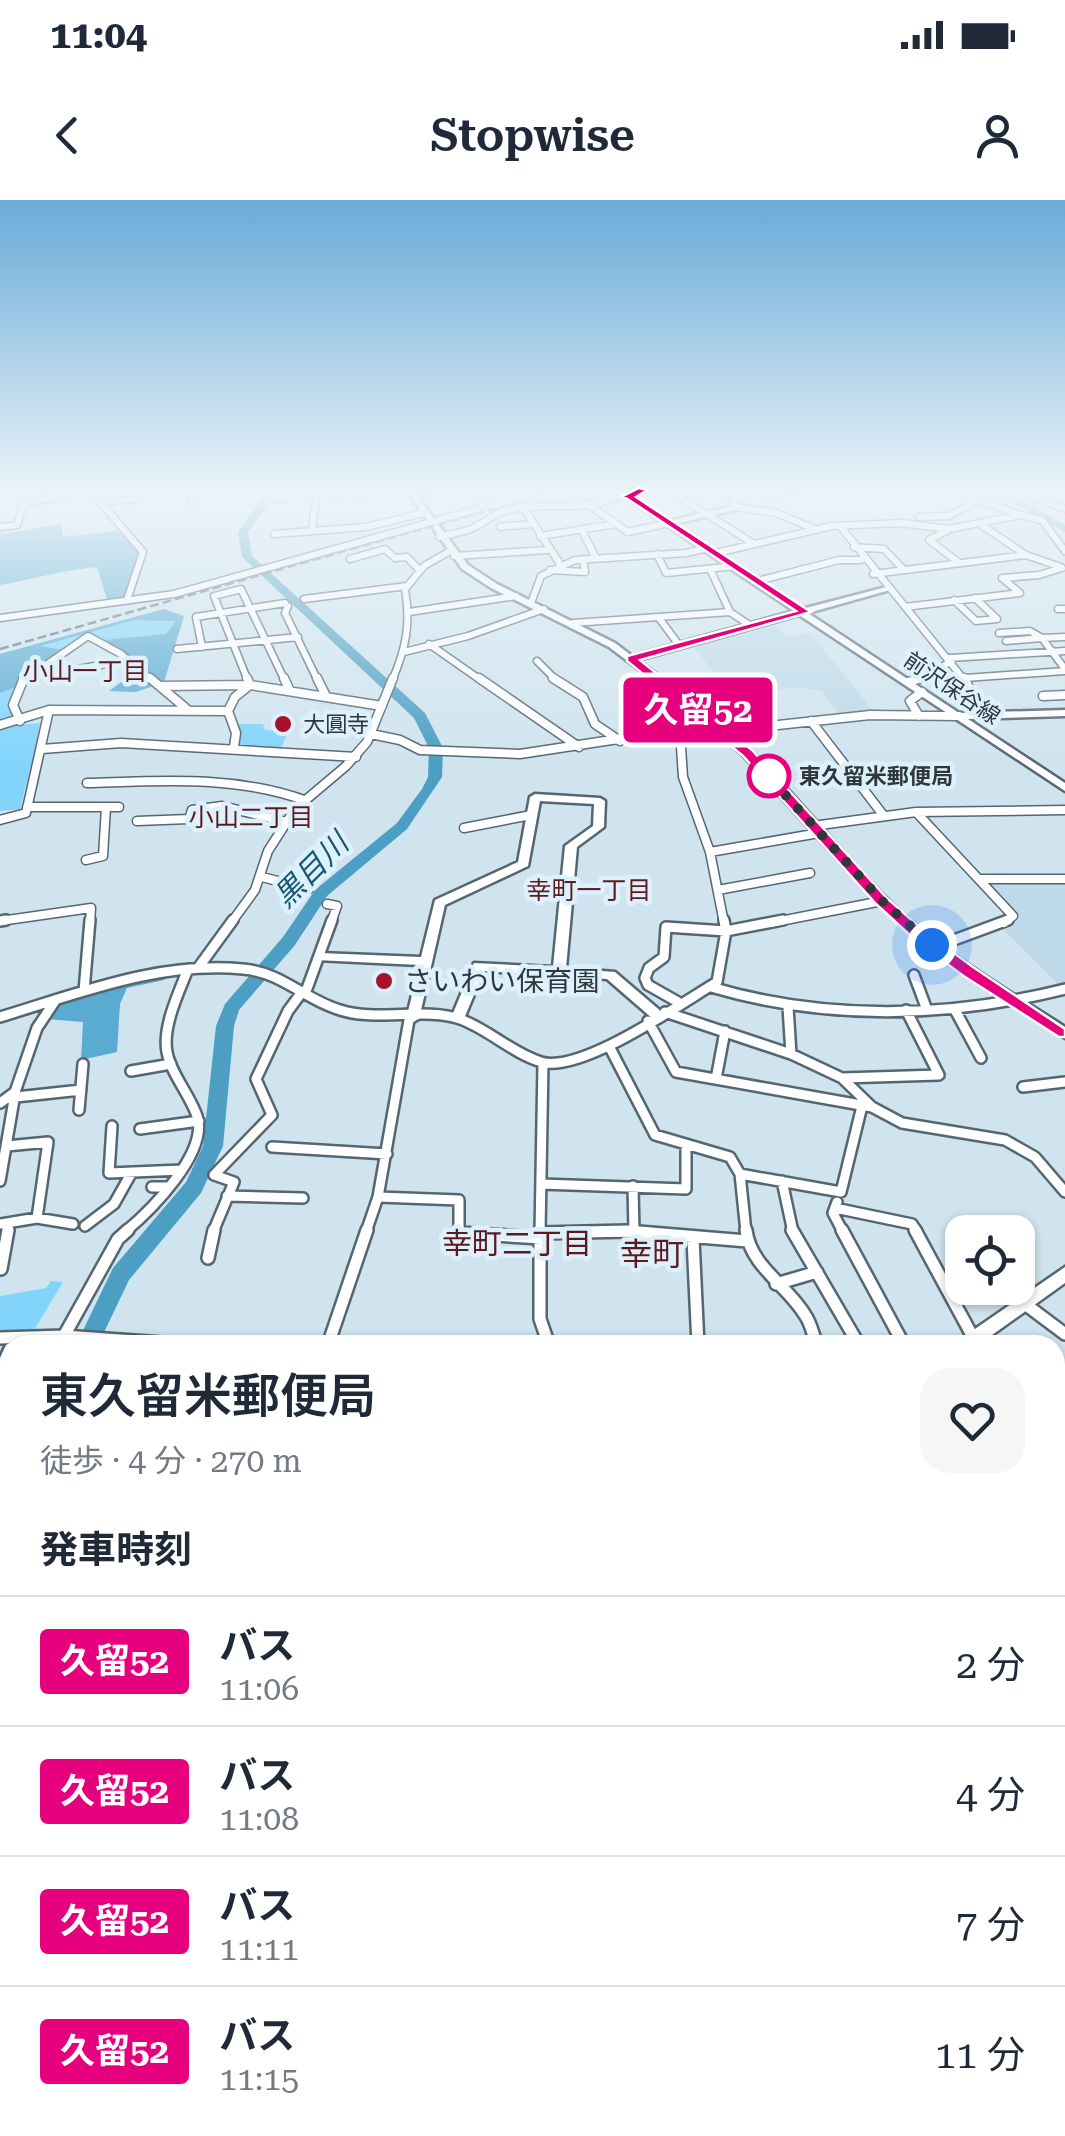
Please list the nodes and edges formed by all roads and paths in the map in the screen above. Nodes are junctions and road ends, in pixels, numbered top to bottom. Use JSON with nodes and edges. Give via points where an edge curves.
{"nodes":[{"id":1,"x":135,"y":580,"type":"edge"},
{"id":2,"x":223,"y":580,"type":"edge"},
{"id":3,"x":411,"y":580,"type":"edge"},
{"id":4,"x":485,"y":580,"type":"edge"},
{"id":5,"x":539,"y":580,"type":"edge"},
{"id":6,"x":716,"y":580,"type":"edge"},
{"id":7,"x":758,"y":580,"type":"edge"},
{"id":8,"x":879,"y":580,"type":"edge"},
{"id":9,"x":1005,"y":580,"type":"edge"},
{"id":10,"x":407,"y":586,"type":"junction"},
{"id":11,"x":887,"y":588,"type":"junction"},
{"id":12,"x":516,"y":596,"type":"junction"},
{"id":13,"x":975,"y":598,"type":"junction"},
{"id":14,"x":304,"y":599,"type":"dead end"},
{"id":15,"x":128,"y":600,"type":"junction"},
{"id":16,"x":954,"y":600,"type":"junction"},
{"id":17,"x":531,"y":604,"type":"junction"},
{"id":18,"x":905,"y":607,"type":"junction"},
{"id":19,"x":251,"y":608,"type":"junction"},
{"id":20,"x":544,"y":609,"type":"junction"},
{"id":21,"x":410,"y":612,"type":"junction"},
{"id":22,"x":730,"y":612,"type":"junction"},
{"id":23,"x":806,"y":612,"type":"junction"},
{"id":24,"x":221,"y":613,"type":"junction"},
{"id":25,"x":1,"y":618,"type":"edge"},
{"id":26,"x":659,"y":618,"type":"junction"},
{"id":27,"x":572,"y":623,"type":"junction"},
{"id":28,"x":750,"y":626,"type":"junction"},
{"id":29,"x":0,"y":628,"type":"edge"},
{"id":30,"x":999,"y":633,"type":"dead end"},
{"id":31,"x":298,"y":636,"type":"junction"},
{"id":32,"x":1065,"y":637,"type":"edge"},
{"id":33,"x":1042,"y":638,"type":"junction"},
{"id":34,"x":267,"y":641,"type":"junction"},
{"id":35,"x":1006,"y":641,"type":"dead end"},
{"id":36,"x":430,"y":644,"type":"junction"},
{"id":37,"x":680,"y":645,"type":"junction"},
{"id":38,"x":235,"y":646,"type":"junction"},
{"id":39,"x":177,"y":648,"type":"dead end"},
{"id":40,"x":202,"y":648,"type":"junction"},
{"id":41,"x":1065,"y":651,"type":"edge"},
{"id":42,"x":404,"y":652,"type":"junction"},
{"id":43,"x":1051,"y":652,"type":"junction"},
{"id":44,"x":631,"y":659,"type":"junction"},
{"id":45,"x":951,"y":659,"type":"junction"},
{"id":46,"x":128,"y":660,"type":"junction"},
{"id":47,"x":536,"y":660,"type":"dead end"},
{"id":48,"x":1065,"y":670,"type":"edge"},
{"id":49,"x":965,"y":678,"type":"junction"},
{"id":50,"x":22,"y":679,"type":"junction"},
{"id":51,"x":908,"y":682,"type":"junction"},
{"id":52,"x":250,"y":684,"type":"junction"},
{"id":53,"x":159,"y":686,"type":"junction"},
{"id":54,"x":289,"y":690,"type":"junction"},
{"id":55,"x":672,"y":691,"type":"junction"},
{"id":56,"x":922,"y":692,"type":"junction"},
{"id":57,"x":326,"y":694,"type":"junction"},
{"id":58,"x":1065,"y":695,"type":"edge"},
{"id":59,"x":1043,"y":696,"type":"dead end"},
{"id":60,"x":382,"y":706,"type":"junction"},
{"id":61,"x":49,"y":710,"type":"junction"},
{"id":62,"x":189,"y":711,"type":"junction"},
{"id":63,"x":228,"y":711,"type":"junction"},
{"id":64,"x":1064,"y":715,"type":"edge"},
{"id":65,"x":920,"y":716,"type":"junction"},
{"id":66,"x":959,"y":716,"type":"junction"},
{"id":67,"x":984,"y":716,"type":"junction"},
{"id":68,"x":18,"y":721,"type":"junction"},
{"id":69,"x":811,"y":721,"type":"junction"},
{"id":70,"x":46,"y":722,"type":"junction"},
{"id":71,"x":0,"y":725,"type":"edge"},
{"id":72,"x":724,"y":731,"type":"junction"},
{"id":73,"x":680,"y":732,"type":"junction"},
{"id":74,"x":690,"y":732,"type":"junction"},
{"id":75,"x":371,"y":734,"type":"junction"},
{"id":76,"x":620,"y":742,"type":"junction"},
{"id":77,"x":234,"y":747,"type":"junction"},
{"id":78,"x":580,"y":747,"type":"junction"},
{"id":79,"x":42,"y":749,"type":"junction"},
{"id":80,"x":356,"y":757,"type":"junction"},
{"id":81,"x":87,"y":784,"type":"dead end"},
{"id":82,"x":1065,"y":788,"type":"edge"},
{"id":83,"x":304,"y":800,"type":"junction"},
{"id":84,"x":106,"y":806,"type":"junction"},
{"id":85,"x":119,"y":806,"type":"dead end"},
{"id":86,"x":27,"y":807,"type":"junction"},
{"id":87,"x":1065,"y":810,"type":"edge"},
{"id":88,"x":916,"y":812,"type":"junction"},
{"id":89,"x":532,"y":815,"type":"junction"},
{"id":90,"x":884,"y":816,"type":"junction"},
{"id":91,"x":0,"y":820,"type":"edge"},
{"id":92,"x":138,"y":822,"type":"dead end"},
{"id":93,"x":286,"y":822,"type":"junction"},
{"id":94,"x":464,"y":828,"type":"dead end"},
{"id":95,"x":816,"y":829,"type":"junction"},
{"id":96,"x":710,"y":852,"type":"junction"},
{"id":97,"x":86,"y":860,"type":"dead end"},
{"id":98,"x":810,"y":873,"type":"dead end"},
{"id":99,"x":262,"y":877,"type":"junction"},
{"id":100,"x":979,"y":879,"type":"junction"},
{"id":101,"x":1065,"y":879,"type":"edge"},
{"id":102,"x":309,"y":888,"type":"dead end"},
{"id":103,"x":718,"y":890,"type":"junction"},
{"id":104,"x":882,"y":901,"type":"junction"},
{"id":105,"x":327,"y":904,"type":"dead end"},
{"id":106,"x":0,"y":920,"type":"edge"},
{"id":107,"x":726,"y":931,"type":"junction"},
{"id":108,"x":935,"y":947,"type":"junction"},
{"id":109,"x":320,"y":956,"type":"junction"},
{"id":110,"x":426,"y":962,"type":"junction"},
{"id":111,"x":193,"y":968,"type":"junction"},
{"id":112,"x":559,"y":971,"type":"junction"},
{"id":113,"x":914,"y":975,"type":"dead end"},
{"id":114,"x":711,"y":988,"type":"junction"},
{"id":115,"x":1065,"y":989,"type":"edge"},
{"id":116,"x":84,"y":990,"type":"junction"},
{"id":117,"x":303,"y":993,"type":"junction"},
{"id":118,"x":56,"y":1000,"type":"junction"},
{"id":119,"x":678,"y":1002,"type":"junction"},
{"id":120,"x":1016,"y":1003,"type":"junction"},
{"id":121,"x":788,"y":1007,"type":"junction"},
{"id":122,"x":906,"y":1010,"type":"junction"},
{"id":123,"x":928,"y":1010,"type":"junction"},
{"id":124,"x":955,"y":1010,"type":"junction"},
{"id":125,"x":414,"y":1016,"type":"junction"},
{"id":126,"x":657,"y":1016,"type":"junction"},
{"id":127,"x":0,"y":1017,"type":"edge"},
{"id":128,"x":458,"y":1018,"type":"junction"},
{"id":129,"x":725,"y":1032,"type":"junction"},
{"id":130,"x":1065,"y":1033,"type":"edge"},
{"id":131,"x":609,"y":1046,"type":"junction"},
{"id":132,"x":791,"y":1054,"type":"junction"},
{"id":133,"x":981,"y":1058,"type":"dead end"},
{"id":134,"x":542,"y":1063,"type":"junction"},
{"id":135,"x":83,"y":1064,"type":"dead end"},
{"id":136,"x":171,"y":1064,"type":"junction"},
{"id":137,"x":130,"y":1071,"type":"dead end"},
{"id":138,"x":842,"y":1078,"type":"junction"},
{"id":139,"x":716,"y":1079,"type":"junction"},
{"id":140,"x":1065,"y":1082,"type":"edge"},
{"id":141,"x":1023,"y":1087,"type":"dead end"},
{"id":142,"x":80,"y":1090,"type":"junction"},
{"id":143,"x":15,"y":1095,"type":"junction"},
{"id":144,"x":0,"y":1102,"type":"edge"},
{"id":145,"x":867,"y":1106,"type":"junction"},
{"id":146,"x":79,"y":1110,"type":"dead end"},
{"id":147,"x":199,"y":1121,"type":"junction"},
{"id":148,"x":112,"y":1126,"type":"dead end"},
{"id":149,"x":140,"y":1129,"type":"dead end"},
{"id":150,"x":686,"y":1145,"type":"junction"},
{"id":151,"x":7,"y":1146,"type":"junction"},
{"id":152,"x":272,"y":1147,"type":"dead end"},
{"id":153,"x":386,"y":1154,"type":"junction"},
{"id":154,"x":182,"y":1170,"type":"junction"},
{"id":155,"x":132,"y":1172,"type":"junction"},
{"id":156,"x":740,"y":1174,"type":"junction"},
{"id":157,"x":0,"y":1181,"type":"edge"},
{"id":158,"x":782,"y":1181,"type":"junction"},
{"id":159,"x":541,"y":1184,"type":"junction"},
{"id":160,"x":633,"y":1186,"type":"junction"},
{"id":161,"x":152,"y":1187,"type":"dead end"},
{"id":162,"x":169,"y":1187,"type":"junction"},
{"id":163,"x":841,"y":1192,"type":"junction"},
{"id":164,"x":1065,"y":1192,"type":"edge"},
{"id":165,"x":227,"y":1196,"type":"junction"},
{"id":166,"x":378,"y":1196,"type":"junction"},
{"id":167,"x":303,"y":1198,"type":"dead end"},
{"id":168,"x":835,"y":1208,"type":"junction"},
{"id":169,"x":36,"y":1218,"type":"junction"},
{"id":170,"x":4,"y":1224,"type":"edge"},
{"id":171,"x":634,"y":1232,"type":"junction"},
{"id":172,"x":542,"y":1236,"type":"junction"},
{"id":173,"x":693,"y":1239,"type":"junction"},
{"id":174,"x":748,"y":1241,"type":"junction"},
{"id":175,"x":208,"y":1258,"type":"dead end"},
{"id":176,"x":17,"y":1266,"type":"dead end"},
{"id":177,"x":0,"y":1269,"type":"edge"},
{"id":178,"x":817,"y":1272,"type":"junction"},
{"id":179,"x":1065,"y":1274,"type":"edge"},
{"id":180,"x":776,"y":1284,"type":"junction"},
{"id":181,"x":1035,"y":1296,"type":"edge"},
{"id":182,"x":1024,"y":1305,"type":"edge"},
{"id":183,"x":1026,"y":1305,"type":"edge"},
{"id":184,"x":1065,"y":1334,"type":"edge"},
{"id":185,"x":65,"y":1335,"type":"edge"},
{"id":186,"x":331,"y":1335,"type":"edge"},
{"id":187,"x":546,"y":1335,"type":"edge"},
{"id":188,"x":698,"y":1335,"type":"edge"},
{"id":189,"x":814,"y":1335,"type":"edge"},
{"id":190,"x":853,"y":1335,"type":"edge"},
{"id":191,"x":899,"y":1335,"type":"edge"},
{"id":192,"x":966,"y":1335,"type":"edge"},
{"id":193,"x":979,"y":1335,"type":"edge"}],
"edges":[{"from":1,"to":15,"type":"street"},
{"from":2,"to":15,"type":"street"},
{"from":3,"to":10,"type":"street"},
{"from":4,"to":12,"type":"street"},
{"from":5,"to":17,"type":"street"},
{"from":6,"to":22,"type":"street"},
{"from":7,"to":23,"type":"street","name":"前沢保谷線"},
{"from":8,"to":11,"type":"street"},
{"from":9,"to":13,"type":"street","via":[[1020,593]]},
{"from":10,"to":14,"type":"street"},
{"from":10,"to":21,"type":"street"},
{"from":11,"to":18,"type":"street"},
{"from":11,"to":23,"type":"street"},
{"from":12,"to":17,"type":"street"},
{"from":12,"to":21,"type":"street"},
{"from":13,"to":16,"type":"street"},
{"from":13,"to":16,"type":"street","via":[[996,619],[976,621]]},
{"from":15,"to":25,"type":"street"},
{"from":16,"to":18,"type":"street"},
{"from":17,"to":20,"type":"street"},
{"from":18,"to":45,"type":"street"},
{"from":19,"to":24,"type":"street"},
{"from":19,"to":24,"type":"street","via":[[241,589],[214,596]]},
{"from":19,"to":31,"type":"street","via":[[287,604]]},
{"from":19,"to":34,"type":"street"},
{"from":20,"to":27,"type":"street"},
{"from":20,"to":36,"type":"street"},
{"from":21,"to":42,"type":"street"},
{"from":22,"to":26,"type":"street"},
{"from":22,"to":28,"type":"street"},
{"from":23,"to":28,"type":"street"},
{"from":23,"to":51,"type":"street","name":"前沢保谷線"},
{"from":24,"to":38,"type":"street"},
{"from":24,"to":40,"type":"street","via":[[196,616]]},
{"from":25,"to":29,"type":"street"},
{"from":26,"to":27,"type":"street"},
{"from":26,"to":37,"type":"street"},
{"from":27,"to":44,"type":"street"},
{"from":28,"to":37,"type":"street"},
{"from":30,"to":33,"type":"street","via":[[1030,631]]},
{"from":31,"to":34,"type":"street"},
{"from":31,"to":57,"type":"street"},
{"from":32,"to":33,"type":"street"},
{"from":33,"to":35,"type":"street"},
{"from":33,"to":43,"type":"street"},
{"from":34,"to":38,"type":"street"},
{"from":34,"to":54,"type":"street"},
{"from":36,"to":42,"type":"street"},
{"from":36,"to":78,"type":"street"},
{"from":37,"to":44,"type":"street"},
{"from":38,"to":40,"type":"street"},
{"from":38,"to":52,"type":"street"},
{"from":39,"to":40,"type":"street"},
{"from":41,"to":43,"type":"street"},
{"from":42,"to":60,"type":"street"},
{"from":43,"to":45,"type":"street"},
{"from":43,"to":48,"type":"street"},
{"from":44,"to":55,"type":"street"},
{"from":45,"to":49,"type":"street"},
{"from":45,"to":51,"type":"street","via":[[930,676]]},
{"from":46,"to":50,"type":"street"},
{"from":46,"to":50,"type":"street","via":[[88,636]]},
{"from":46,"to":53,"type":"street"},
{"from":47,"to":76,"type":"street","via":[[583,698],[595,724]]},
{"from":48,"to":49,"type":"street"},
{"from":49,"to":67,"type":"street"},
{"from":50,"to":68,"type":"street","via":[[12,705]]},
{"from":51,"to":56,"type":"street","name":"前沢保谷線"},
{"from":52,"to":53,"type":"street"},
{"from":52,"to":54,"type":"street"},
{"from":52,"to":63,"type":"street"},
{"from":53,"to":62,"type":"street"},
{"from":54,"to":57,"type":"street"},
{"from":55,"to":72,"type":"street"},
{"from":55,"to":74,"type":"street","via":[[666,692]]},
{"from":56,"to":65,"type":"street","via":[[910,701]]},
{"from":56,"to":66,"type":"street","name":"前沢保谷線"},
{"from":57,"to":60,"type":"street"},
{"from":58,"to":59,"type":"street"},
{"from":60,"to":75,"type":"street"},
{"from":61,"to":62,"type":"street"},
{"from":61,"to":68,"type":"street"},
{"from":61,"to":70,"type":"street"},
{"from":62,"to":63,"type":"street"},
{"from":63,"to":77,"type":"street"},
{"from":64,"to":67,"type":"street"},
{"from":65,"to":66,"type":"street"},
{"from":65,"to":69,"type":"street"},
{"from":66,"to":67,"type":"street"},
{"from":66,"to":82,"type":"street","name":"前沢保谷線"},
{"from":68,"to":70,"type":"street"},
{"from":68,"to":71,"type":"street"},
{"from":69,"to":72,"type":"street"},
{"from":69,"to":90,"type":"street"},
{"from":70,"to":79,"type":"street"},
{"from":72,"to":74,"type":"street"},
{"from":72,"to":95,"type":"street"},
{"from":73,"to":74,"type":"street"},
{"from":73,"to":76,"type":"street"},
{"from":73,"to":96,"type":"street","via":[[684,777]]},
{"from":75,"to":78,"type":"street","via":[[448,753]]},
{"from":75,"to":80,"type":"street"},
{"from":76,"to":78,"type":"street"},
{"from":77,"to":79,"type":"street","via":[[120,743]]},
{"from":77,"to":80,"type":"street"},
{"from":79,"to":86,"type":"street"},
{"from":80,"to":83,"type":"street"},
{"from":81,"to":83,"type":"street","via":[[229,780]]},
{"from":83,"to":93,"type":"street"},
{"from":84,"to":85,"type":"street"},
{"from":84,"to":86,"type":"street"},
{"from":84,"to":97,"type":"street","via":[[106,846],[102,856]]},
{"from":86,"to":91,"type":"street","via":[[24,816]]},
{"from":87,"to":88,"type":"street"},
{"from":88,"to":90,"type":"street"},
{"from":88,"to":100,"type":"street"},
{"from":89,"to":94,"type":"street"},
{"from":89,"to":110,"type":"street","via":[[524,864],[439,903]]},
{"from":89,"to":112,"type":"street","via":[[535,797],[600,801],[598,827],[572,846]]},
{"from":90,"to":95,"type":"street"},
{"from":92,"to":93,"type":"street","via":[[189,819],[192,810],[222,806]]},
{"from":93,"to":99,"type":"street"},
{"from":95,"to":96,"type":"street"},
{"from":95,"to":104,"type":"street"},
{"from":96,"to":103,"type":"street"},
{"from":98,"to":103,"type":"street"},
{"from":99,"to":102,"type":"street"},
{"from":99,"to":111,"type":"street","via":[[220,943]]},
{"from":100,"to":101,"type":"street"},
{"from":100,"to":108,"type":"street","via":[[1013,920]]},
{"from":103,"to":107,"type":"street"},
{"from":104,"to":107,"type":"street"},
{"from":104,"to":108,"type":"street"},
{"from":105,"to":109,"type":"street","via":[[337,906]]},
{"from":106,"to":116,"type":"street","via":[[91,908]]},
{"from":107,"to":114,"type":"street"},
{"from":107,"to":119,"type":"street","via":[[666,927],[664,958],[644,978]]},
{"from":108,"to":120,"type":"street"},
{"from":109,"to":110,"type":"street"},
{"from":109,"to":117,"type":"street"},
{"from":110,"to":125,"type":"street"},
{"from":111,"to":116,"type":"street"},
{"from":111,"to":117,"type":"street","via":[[269,974]]},
{"from":111,"to":136,"type":"street","via":[[170,1022]]},
{"from":112,"to":126,"type":"street","via":[[610,975]]},
{"from":112,"to":128,"type":"street","via":[[479,966]]},
{"from":113,"to":123,"type":"street"},
{"from":114,"to":119,"type":"street"},
{"from":114,"to":121,"type":"street"},
{"from":115,"to":120,"type":"street"},
{"from":116,"to":118,"type":"street"},
{"from":117,"to":125,"type":"street","via":[[355,1014]]},
{"from":117,"to":165,"type":"street","via":[[256,1079],[272,1115],[214,1175],[234,1182]]},
{"from":118,"to":127,"type":"street"},
{"from":118,"to":143,"type":"street","via":[[36,1028]]},
{"from":119,"to":126,"type":"street"},
{"from":120,"to":124,"type":"street"},
{"from":120,"to":130,"type":"street"},
{"from":121,"to":122,"type":"street"},
{"from":121,"to":132,"type":"street"},
{"from":122,"to":123,"type":"street"},
{"from":122,"to":138,"type":"street","via":[[939,1075]]},
{"from":123,"to":124,"type":"street"},
{"from":124,"to":133,"type":"street"},
{"from":125,"to":128,"type":"street"},
{"from":125,"to":153,"type":"street"},
{"from":126,"to":129,"type":"street"},
{"from":126,"to":131,"type":"street"},
{"from":126,"to":139,"type":"street","via":[[676,1072]]},
{"from":128,"to":134,"type":"street"},
{"from":129,"to":132,"type":"street"},
{"from":129,"to":139,"type":"street"},
{"from":131,"to":134,"type":"street"},
{"from":131,"to":150,"type":"street","via":[[655,1135]]},
{"from":132,"to":138,"type":"street"},
{"from":134,"to":159,"type":"street"},
{"from":135,"to":142,"type":"street"},
{"from":136,"to":137,"type":"street"},
{"from":136,"to":147,"type":"street"},
{"from":138,"to":145,"type":"street"},
{"from":139,"to":145,"type":"street"},
{"from":140,"to":141,"type":"street"},
{"from":142,"to":143,"type":"street"},
{"from":142,"to":146,"type":"street"},
{"from":143,"to":144,"type":"street"},
{"from":143,"to":151,"type":"street"},
{"from":145,"to":163,"type":"street"},
{"from":145,"to":164,"type":"street","via":[[879,1115],[1019,1146]]},
{"from":147,"to":149,"type":"street"},
{"from":147,"to":154,"type":"street"},
{"from":148,"to":155,"type":"street","via":[[109,1173]]},
{"from":150,"to":156,"type":"street","via":[[730,1157]]},
{"from":150,"to":160,"type":"street","via":[[686,1189]]},
{"from":151,"to":157,"type":"street"},
{"from":151,"to":169,"type":"street","via":[[48,1142]]},
{"from":152,"to":153,"type":"street"},
{"from":153,"to":166,"type":"street"},
{"from":154,"to":155,"type":"street"},
{"from":154,"to":162,"type":"street"},
{"from":155,"to":169,"type":"street","via":[[128,1186],[94,1223]]},
{"from":156,"to":158,"type":"street"},
{"from":156,"to":174,"type":"street"},
{"from":158,"to":163,"type":"street"},
{"from":158,"to":178,"type":"street","via":[[792,1232]]},
{"from":159,"to":160,"type":"street"},
{"from":159,"to":172,"type":"street"},
{"from":160,"to":171,"type":"street"},
{"from":161,"to":162,"type":"street"},
{"from":162,"to":185,"type":"street","via":[[118,1239]]},
{"from":163,"to":168,"type":"street"},
{"from":165,"to":167,"type":"street"},
{"from":165,"to":175,"type":"street"},
{"from":166,"to":172,"type":"street","via":[[460,1200],[459,1233]]},
{"from":166,"to":186,"type":"street"},
{"from":168,"to":191,"type":"street"},
{"from":168,"to":192,"type":"street","via":[[912,1224]]},
{"from":169,"to":170,"type":"street"},
{"from":170,"to":177,"type":"street"},
{"from":171,"to":172,"type":"street"},
{"from":171,"to":173,"type":"street"},
{"from":172,"to":187,"type":"street"},
{"from":173,"to":174,"type":"street"},
{"from":173,"to":188,"type":"street"},
{"from":174,"to":180,"type":"street"},
{"from":176,"to":177,"type":"street"},
{"from":178,"to":180,"type":"street"},
{"from":178,"to":190,"type":"street"},
{"from":179,"to":181,"type":"street"},
{"from":180,"to":189,"type":"street","via":[[805,1314]]},
{"from":182,"to":193,"type":"street"},
{"from":183,"to":184,"type":"street"}]}
